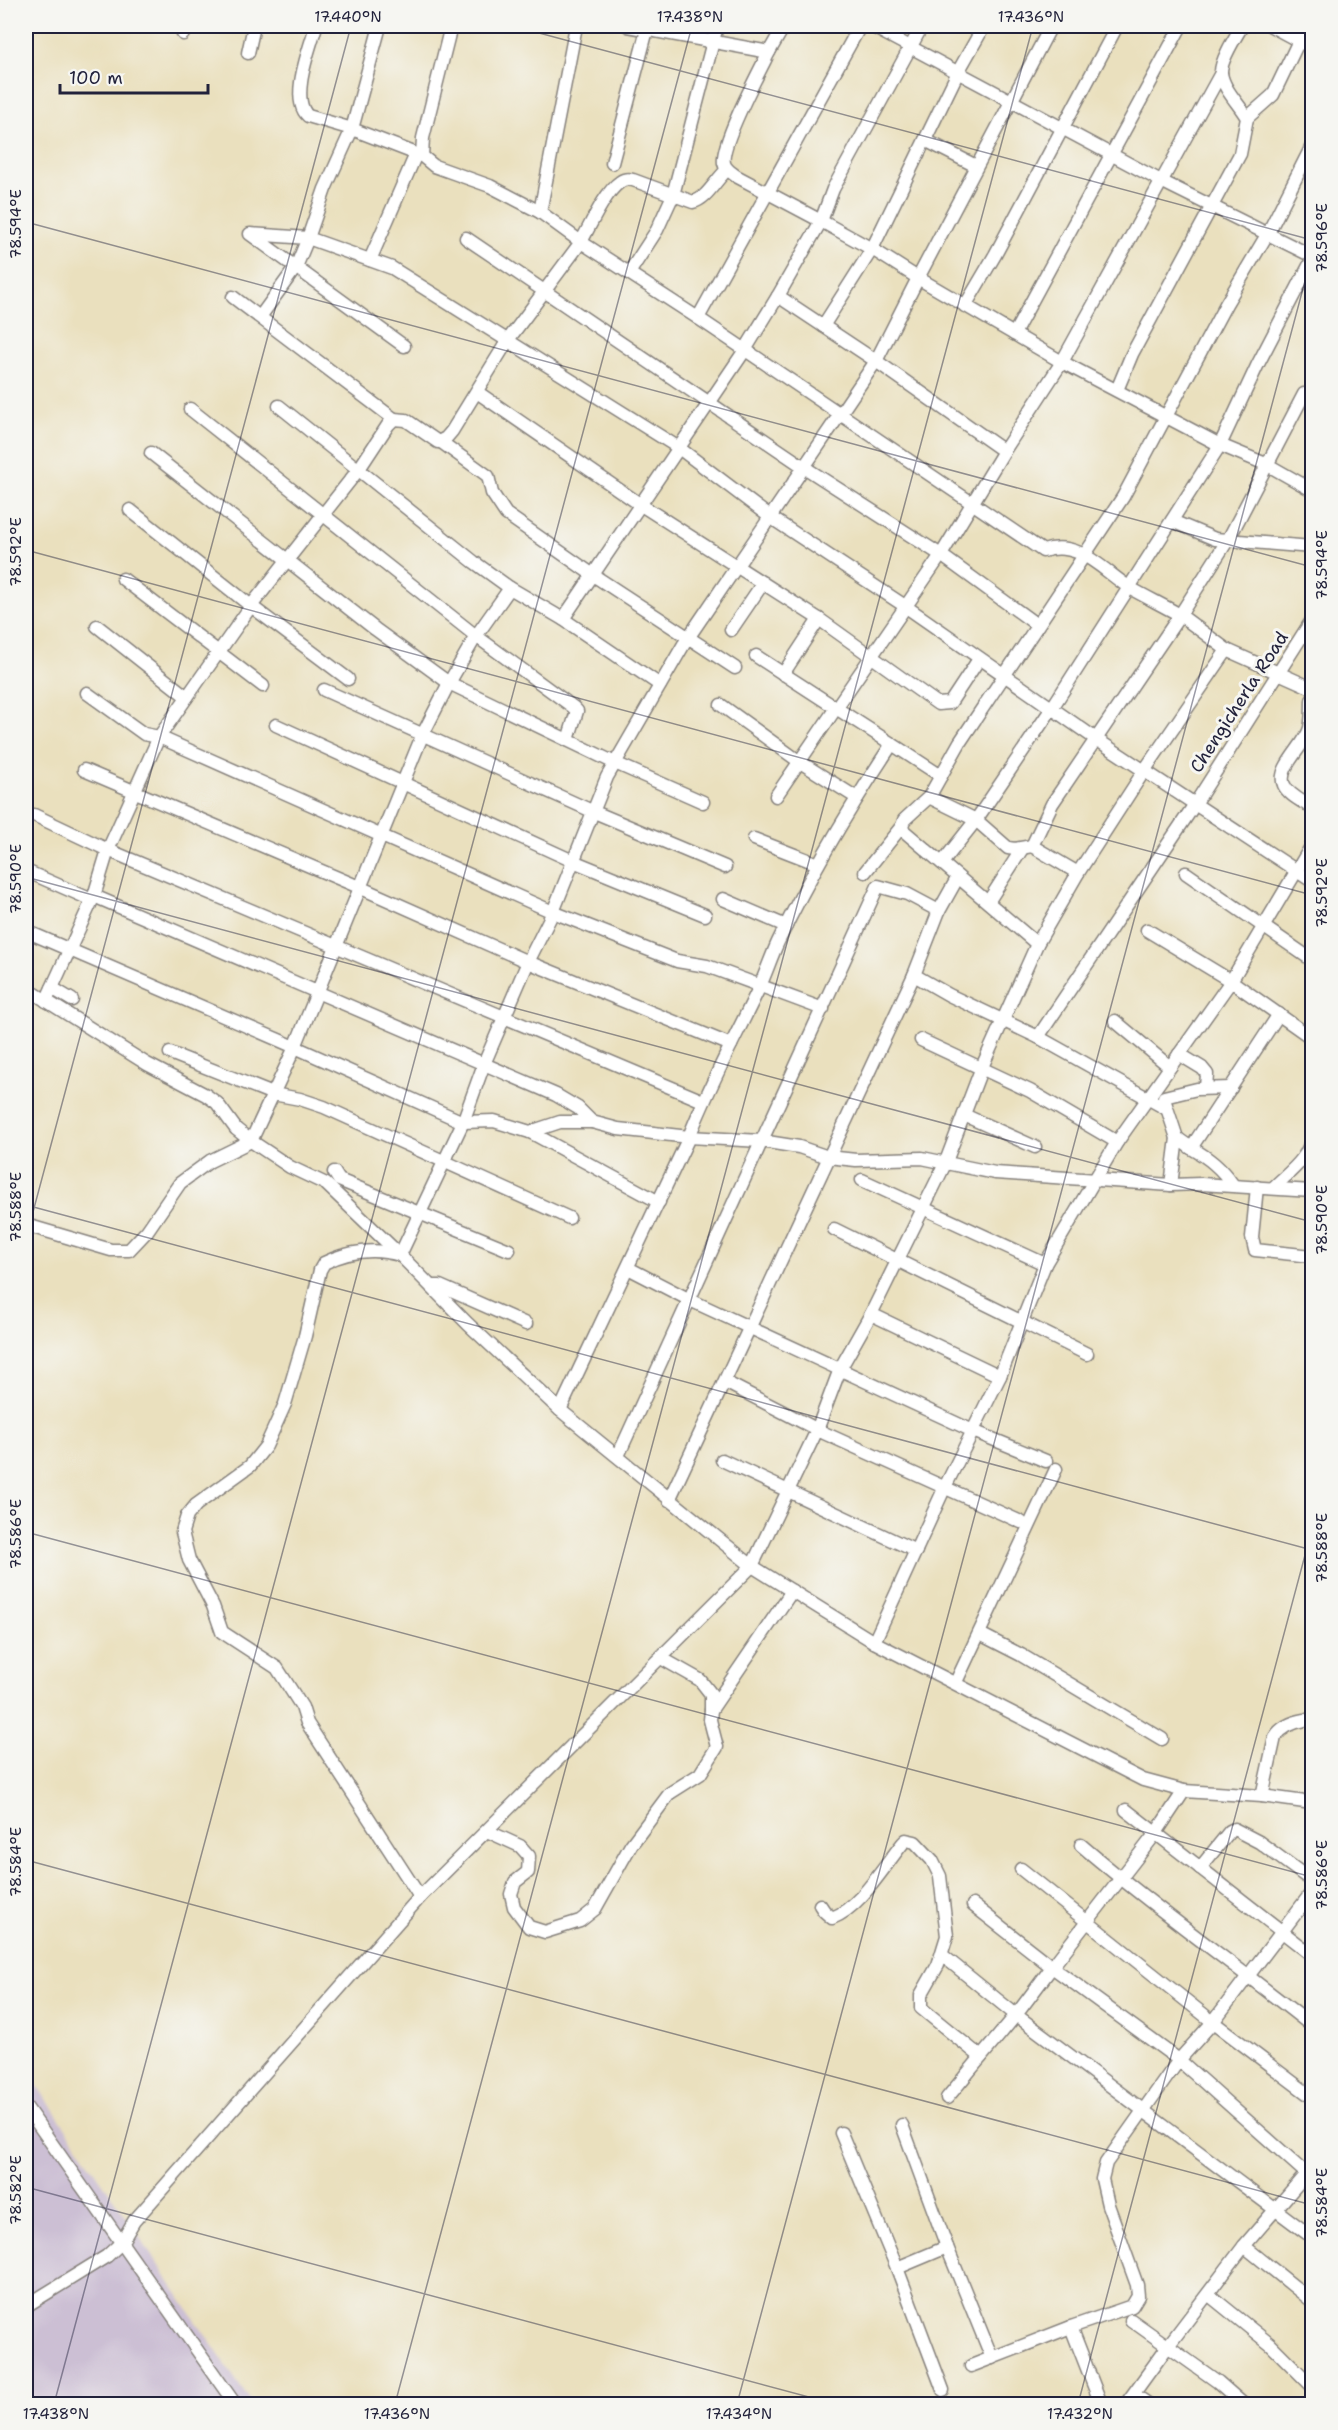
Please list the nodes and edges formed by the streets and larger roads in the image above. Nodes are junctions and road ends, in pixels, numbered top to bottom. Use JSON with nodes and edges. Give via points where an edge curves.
{"nodes":[{"id":1,"x":254,"y":26,"type":"edge"},
{"id":2,"x":316,"y":26,"type":"edge"},
{"id":3,"x":380,"y":26,"type":"edge"},
{"id":4,"x":451,"y":26,"type":"edge"},
{"id":5,"x":576,"y":26,"type":"edge"},
{"id":6,"x":628,"y":26,"type":"edge"},
{"id":7,"x":717,"y":26,"type":"edge"},
{"id":8,"x":784,"y":26,"type":"edge"},
{"id":9,"x":860,"y":26,"type":"edge"},
{"id":10,"x":871,"y":26,"type":"edge"},
{"id":11,"x":922,"y":26,"type":"edge"},
{"id":12,"x":984,"y":26,"type":"edge"},
{"id":13,"x":1051,"y":26,"type":"edge"},
{"id":14,"x":1116,"y":26,"type":"edge"},
{"id":15,"x":1181,"y":26,"type":"edge"},
{"id":16,"x":1242,"y":26,"type":"edge"},
{"id":17,"x":1271,"y":26,"type":"edge"},
{"id":18,"x":1306,"y":26,"type":"edge"},
{"id":19,"x":648,"y":27,"type":"edge"},
{"id":20,"x":1299,"y":39,"type":"junction"},
{"id":21,"x":713,"y":42,"type":"junction"},
{"id":22,"x":910,"y":47,"type":"junction"},
{"id":23,"x":1312,"y":48,"type":"edge"},
{"id":24,"x":248,"y":52,"type":"dead end"},
{"id":25,"x":769,"y":52,"type":"junction"},
{"id":26,"x":958,"y":72,"type":"junction"},
{"id":27,"x":1221,"y":74,"type":"junction"},
{"id":28,"x":1011,"y":100,"type":"junction"},
{"id":29,"x":1247,"y":118,"type":"junction"},
{"id":30,"x":1062,"y":128,"type":"junction"},
{"id":31,"x":352,"y":129,"type":"junction"},
{"id":32,"x":926,"y":140,"type":"junction"},
{"id":33,"x":1312,"y":146,"type":"edge"},
{"id":34,"x":1110,"y":154,"type":"junction"},
{"id":35,"x":419,"y":155,"type":"junction"},
{"id":36,"x":612,"y":163,"type":"dead end"},
{"id":37,"x":976,"y":166,"type":"junction"},
{"id":38,"x":727,"y":170,"type":"junction"},
{"id":39,"x":1161,"y":181,"type":"junction"},
{"id":40,"x":768,"y":192,"type":"junction"},
{"id":41,"x":673,"y":195,"type":"junction"},
{"id":42,"x":1211,"y":205,"type":"junction"},
{"id":43,"x":540,"y":212,"type":"junction"},
{"id":44,"x":821,"y":221,"type":"junction"},
{"id":45,"x":1268,"y":233,"type":"junction"},
{"id":46,"x":308,"y":238,"type":"junction"},
{"id":47,"x":466,"y":238,"type":"dead end"},
{"id":48,"x":581,"y":242,"type":"junction"},
{"id":49,"x":872,"y":249,"type":"junction"},
{"id":50,"x":1312,"y":258,"type":"edge"},
{"id":51,"x":370,"y":260,"type":"junction"},
{"id":52,"x":296,"y":267,"type":"junction"},
{"id":53,"x":629,"y":273,"type":"junction"},
{"id":54,"x":918,"y":278,"type":"junction"},
{"id":55,"x":545,"y":290,"type":"junction"},
{"id":56,"x":778,"y":296,"type":"junction"},
{"id":57,"x":233,"y":297,"type":"dead end"},
{"id":58,"x":965,"y":306,"type":"junction"},
{"id":59,"x":260,"y":317,"type":"junction"},
{"id":60,"x":698,"y":318,"type":"junction"},
{"id":61,"x":823,"y":326,"type":"junction"},
{"id":62,"x":1014,"y":334,"type":"junction"},
{"id":63,"x":508,"y":340,"type":"junction"},
{"id":64,"x":404,"y":346,"type":"dead end"},
{"id":65,"x":746,"y":350,"type":"junction"},
{"id":66,"x":876,"y":361,"type":"junction"},
{"id":67,"x":1062,"y":362,"type":"junction"},
{"id":68,"x":1117,"y":390,"type":"junction"},
{"id":69,"x":477,"y":392,"type":"junction"},
{"id":70,"x":1304,"y":394,"type":"dead end"},
{"id":71,"x":709,"y":403,"type":"junction"},
{"id":72,"x":279,"y":406,"type":"dead end"},
{"id":73,"x":190,"y":409,"type":"dead end"},
{"id":74,"x":840,"y":414,"type":"junction"},
{"id":75,"x":1165,"y":418,"type":"junction"},
{"id":76,"x":394,"y":419,"type":"junction"},
{"id":77,"x":441,"y":442,"type":"junction"},
{"id":78,"x":1220,"y":445,"type":"junction"},
{"id":79,"x":679,"y":448,"type":"junction"},
{"id":80,"x":1004,"y":451,"type":"junction"},
{"id":81,"x":151,"y":453,"type":"dead end"},
{"id":82,"x":1268,"y":465,"type":"junction"},
{"id":83,"x":804,"y":468,"type":"junction"},
{"id":84,"x":359,"y":469,"type":"junction"},
{"id":85,"x":1312,"y":490,"type":"edge"},
{"id":86,"x":972,"y":502,"type":"junction"},
{"id":87,"x":641,"y":505,"type":"junction"},
{"id":88,"x":130,"y":510,"type":"dead end"},
{"id":89,"x":324,"y":513,"type":"junction"},
{"id":90,"x":770,"y":517,"type":"junction"},
{"id":91,"x":1172,"y":521,"type":"junction"},
{"id":92,"x":1229,"y":538,"type":"junction"},
{"id":93,"x":1312,"y":547,"type":"edge"},
{"id":94,"x":941,"y":555,"type":"junction"},
{"id":95,"x":1085,"y":555,"type":"junction"},
{"id":96,"x":287,"y":561,"type":"junction"},
{"id":97,"x":737,"y":566,"type":"junction"},
{"id":98,"x":593,"y":575,"type":"junction"},
{"id":99,"x":123,"y":579,"type":"dead end"},
{"id":100,"x":763,"y":583,"type":"junction"},
{"id":101,"x":1130,"y":587,"type":"junction"},
{"id":102,"x":510,"y":588,"type":"junction"},
{"id":103,"x":250,"y":606,"type":"junction"},
{"id":104,"x":905,"y":606,"type":"junction"},
{"id":105,"x":1180,"y":615,"type":"junction"},
{"id":106,"x":563,"y":619,"type":"junction"},
{"id":107,"x":819,"y":619,"type":"junction"},
{"id":108,"x":1311,"y":623,"type":"edge"},
{"id":109,"x":1038,"y":625,"type":"junction"},
{"id":110,"x":97,"y":626,"type":"dead end"},
{"id":111,"x":731,"y":630,"type":"dead end"},
{"id":112,"x":477,"y":636,"type":"junction"},
{"id":113,"x":688,"y":638,"type":"junction"},
{"id":114,"x":1227,"y":650,"type":"junction"},
{"id":115,"x":219,"y":651,"type":"junction"},
{"id":116,"x":756,"y":656,"type":"dead end"},
{"id":117,"x":871,"y":656,"type":"junction"},
{"id":118,"x":979,"y":659,"type":"junction"},
{"id":119,"x":735,"y":668,"type":"dead end"},
{"id":120,"x":783,"y":674,"type":"junction"},
{"id":121,"x":1280,"y":674,"type":"junction"},
{"id":122,"x":1004,"y":675,"type":"junction"},
{"id":123,"x":348,"y":679,"type":"dead end"},
{"id":124,"x":448,"y":683,"type":"junction"},
{"id":125,"x":660,"y":685,"type":"junction"},
{"id":126,"x":263,"y":686,"type":"dead end"},
{"id":127,"x":1312,"y":688,"type":"edge"},
{"id":128,"x":324,"y":690,"type":"dead end"},
{"id":129,"x":87,"y":693,"type":"dead end"},
{"id":130,"x":187,"y":697,"type":"junction"},
{"id":131,"x":1312,"y":700,"type":"edge"},
{"id":132,"x":721,"y":705,"type":"dead end"},
{"id":133,"x":836,"y":708,"type":"junction"},
{"id":134,"x":1052,"y":708,"type":"junction"},
{"id":135,"x":276,"y":725,"type":"dead end"},
{"id":136,"x":422,"y":736,"type":"junction"},
{"id":137,"x":159,"y":737,"type":"junction"},
{"id":138,"x":1096,"y":739,"type":"junction"},
{"id":139,"x":568,"y":740,"type":"junction"},
{"id":140,"x":892,"y":744,"type":"junction"},
{"id":141,"x":800,"y":762,"type":"junction"},
{"id":142,"x":615,"y":763,"type":"junction"},
{"id":143,"x":84,"y":770,"type":"dead end"},
{"id":144,"x":1144,"y":771,"type":"junction"},
{"id":145,"x":940,"y":776,"type":"junction"},
{"id":146,"x":402,"y":784,"type":"junction"},
{"id":147,"x":134,"y":791,"type":"junction"},
{"id":148,"x":776,"y":796,"type":"dead end"},
{"id":149,"x":929,"y":797,"type":"junction"},
{"id":150,"x":858,"y":798,"type":"junction"},
{"id":151,"x":704,"y":802,"type":"dead end"},
{"id":152,"x":1195,"y":804,"type":"junction"},
{"id":153,"x":1312,"y":808,"type":"edge"},
{"id":154,"x":592,"y":811,"type":"junction"},
{"id":155,"x":34,"y":815,"type":"dead end"},
{"id":156,"x":976,"y":820,"type":"junction"},
{"id":157,"x":902,"y":826,"type":"junction"},
{"id":158,"x":383,"y":835,"type":"junction"},
{"id":159,"x":754,"y":839,"type":"dead end"},
{"id":160,"x":1312,"y":845,"type":"edge"},
{"id":161,"x":1027,"y":847,"type":"junction"},
{"id":162,"x":108,"y":850,"type":"junction"},
{"id":163,"x":573,"y":861,"type":"junction"},
{"id":164,"x":942,"y":863,"type":"junction"},
{"id":165,"x":818,"y":864,"type":"junction"},
{"id":166,"x":725,"y":867,"type":"dead end"},
{"id":167,"x":26,"y":871,"type":"edge"},
{"id":168,"x":1296,"y":871,"type":"junction"},
{"id":169,"x":865,"y":872,"type":"dead end"},
{"id":170,"x":1078,"y":873,"type":"junction"},
{"id":171,"x":1186,"y":873,"type":"dead end"},
{"id":172,"x":958,"y":877,"type":"junction"},
{"id":173,"x":1312,"y":881,"type":"edge"},
{"id":174,"x":359,"y":887,"type":"junction"},
{"id":175,"x":93,"y":898,"type":"junction"},
{"id":176,"x":723,"y":899,"type":"dead end"},
{"id":177,"x":988,"y":903,"type":"junction"},
{"id":178,"x":939,"y":910,"type":"junction"},
{"id":179,"x":553,"y":912,"type":"junction"},
{"id":180,"x":705,"y":915,"type":"dead end"},
{"id":181,"x":786,"y":926,"type":"junction"},
{"id":182,"x":1263,"y":927,"type":"junction"},
{"id":183,"x":1147,"y":930,"type":"dead end"},
{"id":184,"x":26,"y":932,"type":"edge"},
{"id":185,"x":1037,"y":944,"type":"junction"},
{"id":186,"x":334,"y":946,"type":"junction"},
{"id":187,"x":69,"y":950,"type":"junction"},
{"id":188,"x":1312,"y":960,"type":"edge"},
{"id":189,"x":528,"y":962,"type":"junction"},
{"id":190,"x":914,"y":975,"type":"junction"},
{"id":191,"x":1231,"y":981,"type":"junction"},
{"id":192,"x":761,"y":984,"type":"junction"},
{"id":193,"x":26,"y":988,"type":"edge"},
{"id":194,"x":52,"y":988,"type":"junction"},
{"id":195,"x":317,"y":992,"type":"junction"},
{"id":196,"x":72,"y":1000,"type":"dead end"},
{"id":197,"x":46,"y":1001,"type":"junction"},
{"id":198,"x":823,"y":1009,"type":"junction"},
{"id":199,"x":1279,"y":1014,"type":"junction"},
{"id":200,"x":505,"y":1018,"type":"junction"},
{"id":201,"x":1003,"y":1020,"type":"junction"},
{"id":202,"x":1115,"y":1021,"type":"dead end"},
{"id":203,"x":1038,"y":1037,"type":"junction"},
{"id":204,"x":1312,"y":1038,"type":"edge"},
{"id":205,"x":921,"y":1040,"type":"dead end"},
{"id":206,"x":731,"y":1045,"type":"junction"},
{"id":207,"x":295,"y":1047,"type":"junction"},
{"id":208,"x":170,"y":1053,"type":"dead end"},
{"id":209,"x":1179,"y":1054,"type":"junction"},
{"id":210,"x":484,"y":1064,"type":"junction"},
{"id":211,"x":982,"y":1067,"type":"junction"},
{"id":212,"x":1170,"y":1067,"type":"junction"},
{"id":213,"x":1160,"y":1081,"type":"junction"},
{"id":214,"x":1206,"y":1088,"type":"junction"},
{"id":215,"x":1231,"y":1088,"type":"junction"},
{"id":216,"x":273,"y":1094,"type":"junction"},
{"id":217,"x":1147,"y":1100,"type":"junction"},
{"id":218,"x":703,"y":1101,"type":"junction"},
{"id":219,"x":1165,"y":1103,"type":"junction"},
{"id":220,"x":964,"y":1115,"type":"junction"},
{"id":221,"x":463,"y":1122,"type":"junction"},
{"id":222,"x":592,"y":1122,"type":"junction"},
{"id":223,"x":530,"y":1132,"type":"junction"},
{"id":224,"x":1312,"y":1136,"type":"edge"},
{"id":225,"x":689,"y":1137,"type":"junction"},
{"id":226,"x":1177,"y":1138,"type":"junction"},
{"id":227,"x":251,"y":1141,"type":"junction"},
{"id":228,"x":761,"y":1142,"type":"junction"},
{"id":229,"x":1117,"y":1142,"type":"junction"},
{"id":230,"x":1035,"y":1147,"type":"dead end"},
{"id":231,"x":1191,"y":1148,"type":"junction"},
{"id":232,"x":828,"y":1157,"type":"junction"},
{"id":233,"x":443,"y":1160,"type":"junction"},
{"id":234,"x":945,"y":1164,"type":"junction"},
{"id":235,"x":334,"y":1172,"type":"dead end"},
{"id":236,"x":862,"y":1180,"type":"dead end"},
{"id":237,"x":1092,"y":1180,"type":"junction"},
{"id":238,"x":1171,"y":1185,"type":"junction"},
{"id":239,"x":1233,"y":1185,"type":"junction"},
{"id":240,"x":1257,"y":1187,"type":"junction"},
{"id":241,"x":1274,"y":1187,"type":"junction"},
{"id":242,"x":1312,"y":1191,"type":"edge"},
{"id":243,"x":659,"y":1202,"type":"junction"},
{"id":244,"x":923,"y":1209,"type":"junction"},
{"id":245,"x":419,"y":1213,"type":"junction"},
{"id":246,"x":569,"y":1218,"type":"dead end"},
{"id":247,"x":26,"y":1225,"type":"edge"},
{"id":248,"x":834,"y":1229,"type":"dead end"},
{"id":249,"x":510,"y":1250,"type":"dead end"},
{"id":250,"x":400,"y":1255,"type":"junction"},
{"id":251,"x":1312,"y":1256,"type":"edge"},
{"id":252,"x":898,"y":1261,"type":"junction"},
{"id":253,"x":1045,"y":1264,"type":"junction"},
{"id":254,"x":628,"y":1268,"type":"junction"},
{"id":255,"x":431,"y":1286,"type":"junction"},
{"id":256,"x":690,"y":1300,"type":"junction"},
{"id":257,"x":872,"y":1314,"type":"junction"},
{"id":258,"x":1021,"y":1321,"type":"junction"},
{"id":259,"x":526,"y":1324,"type":"dead end"},
{"id":260,"x":751,"y":1327,"type":"junction"},
{"id":261,"x":1087,"y":1354,"type":"dead end"},
{"id":262,"x":840,"y":1370,"type":"junction"},
{"id":263,"x":1000,"y":1376,"type":"junction"},
{"id":264,"x":725,"y":1382,"type":"junction"},
{"id":265,"x":560,"y":1410,"type":"junction"},
{"id":266,"x":817,"y":1430,"type":"junction"},
{"id":267,"x":973,"y":1431,"type":"junction"},
{"id":268,"x":618,"y":1456,"type":"junction"},
{"id":269,"x":722,"y":1460,"type":"dead end"},
{"id":270,"x":944,"y":1489,"type":"junction"},
{"id":271,"x":789,"y":1491,"type":"junction"},
{"id":272,"x":669,"y":1500,"type":"junction"},
{"id":273,"x":1021,"y":1522,"type":"dead end"},
{"id":274,"x":916,"y":1551,"type":"junction"},
{"id":275,"x":752,"y":1566,"type":"junction"},
{"id":276,"x":792,"y":1591,"type":"junction"},
{"id":277,"x":980,"y":1634,"type":"junction"},
{"id":278,"x":874,"y":1642,"type":"junction"},
{"id":279,"x":660,"y":1658,"type":"junction"},
{"id":280,"x":956,"y":1682,"type":"junction"},
{"id":281,"x":711,"y":1710,"type":"junction"},
{"id":282,"x":1305,"y":1720,"type":"dead end"},
{"id":283,"x":1162,"y":1739,"type":"dead end"},
{"id":284,"x":1184,"y":1791,"type":"junction"},
{"id":285,"x":1262,"y":1796,"type":"junction"},
{"id":286,"x":1312,"y":1803,"type":"edge"},
{"id":287,"x":1126,"y":1810,"type":"dead end"},
{"id":288,"x":487,"y":1831,"type":"junction"},
{"id":289,"x":1156,"y":1833,"type":"junction"},
{"id":290,"x":1081,"y":1845,"type":"dead end"},
{"id":291,"x":1200,"y":1868,"type":"junction"},
{"id":292,"x":1021,"y":1869,"type":"dead end"},
{"id":293,"x":1120,"y":1879,"type":"junction"},
{"id":294,"x":1312,"y":1881,"type":"edge"},
{"id":295,"x":1312,"y":1892,"type":"edge"},
{"id":296,"x":420,"y":1897,"type":"junction"},
{"id":297,"x":820,"y":1905,"type":"dead end"},
{"id":298,"x":973,"y":1905,"type":"dead end"},
{"id":299,"x":1087,"y":1921,"type":"junction"},
{"id":300,"x":1281,"y":1931,"type":"junction"},
{"id":301,"x":942,"y":1955,"type":"junction"},
{"id":302,"x":1312,"y":1955,"type":"edge"},
{"id":303,"x":1052,"y":1967,"type":"junction"},
{"id":304,"x":1248,"y":1974,"type":"junction"},
{"id":305,"x":1016,"y":2015,"type":"junction"},
{"id":306,"x":1213,"y":2022,"type":"junction"},
{"id":307,"x":1312,"y":2026,"type":"edge"},
{"id":308,"x":981,"y":2057,"type":"junction"},
{"id":309,"x":1179,"y":2060,"type":"junction"},
{"id":310,"x":1312,"y":2097,"type":"edge"},
{"id":311,"x":947,"y":2098,"type":"dead end"},
{"id":312,"x":26,"y":2107,"type":"edge"},
{"id":313,"x":1143,"y":2111,"type":"junction"},
{"id":314,"x":902,"y":2125,"type":"dead end"},
{"id":315,"x":842,"y":2133,"type":"dead end"},
{"id":316,"x":1310,"y":2171,"type":"edge"},
{"id":317,"x":1276,"y":2210,"type":"junction"},
{"id":318,"x":1312,"y":2237,"type":"edge"},
{"id":319,"x":121,"y":2243,"type":"junction"},
{"id":320,"x":1244,"y":2246,"type":"junction"},
{"id":321,"x":947,"y":2247,"type":"junction"},
{"id":322,"x":897,"y":2268,"type":"junction"},
{"id":323,"x":1208,"y":2294,"type":"junction"},
{"id":324,"x":1312,"y":2301,"type":"edge"},
{"id":325,"x":26,"y":2306,"type":"edge"},
{"id":326,"x":1131,"y":2320,"type":"dead end"},
{"id":327,"x":1071,"y":2327,"type":"junction"},
{"id":328,"x":1168,"y":2346,"type":"junction"},
{"id":329,"x":992,"y":2358,"type":"junction"},
{"id":330,"x":971,"y":2366,"type":"dead end"},
{"id":331,"x":1312,"y":2386,"type":"edge"},
{"id":332,"x":943,"y":2390,"type":"dead end"},
{"id":333,"x":1135,"y":2395,"type":"junction"},
{"id":334,"x":235,"y":2404,"type":"edge"},
{"id":335,"x":1101,"y":2404,"type":"edge"},
{"id":336,"x":1126,"y":2404,"type":"edge"},
{"id":337,"x":1148,"y":2404,"type":"edge"},
{"id":338,"x":1244,"y":2404,"type":"edge"}],
"edges":[{"from":1,"to":24,"type":"street"},
{"from":2,"to":31,"type":"street","via":[[300,103],[308,116]]},
{"from":3,"to":31,"type":"street"},
{"from":4,"to":35,"type":"street"},
{"from":5,"to":43,"type":"street"},
{"from":6,"to":19,"type":"street"},
{"from":7,"to":21,"type":"street"},
{"from":8,"to":25,"type":"street"},
{"from":9,"to":40,"type":"street"},
{"from":10,"to":22,"type":"street"},
{"from":11,"to":22,"type":"street"},
{"from":12,"to":26,"type":"street"},
{"from":13,"to":28,"type":"street"},
{"from":14,"to":30,"type":"street"},
{"from":15,"to":34,"type":"street"},
{"from":16,"to":27,"type":"street"},
{"from":17,"to":20,"type":"street"},
{"from":18,"to":20,"type":"street"},
{"from":19,"to":21,"type":"street"},
{"from":19,"to":36,"type":"street"},
{"from":20,"to":23,"type":"street"},
{"from":20,"to":29,"type":"street","via":[[1273,94]]},
{"from":21,"to":25,"type":"street"},
{"from":21,"to":41,"type":"street"},
{"from":22,"to":26,"type":"street"},
{"from":22,"to":44,"type":"street","via":[[833,189]]},
{"from":25,"to":38,"type":"street","via":[[728,140],[724,154]]},
{"from":26,"to":28,"type":"street"},
{"from":26,"to":32,"type":"street"},
{"from":27,"to":29,"type":"street"},
{"from":27,"to":39,"type":"street"},
{"from":28,"to":30,"type":"street"},
{"from":28,"to":37,"type":"street"},
{"from":29,"to":42,"type":"street","via":[[1240,154]]},
{"from":30,"to":34,"type":"street"},
{"from":30,"to":58,"type":"street"},
{"from":31,"to":35,"type":"street"},
{"from":31,"to":46,"type":"street"},
{"from":32,"to":37,"type":"street"},
{"from":32,"to":49,"type":"street"},
{"from":33,"to":45,"type":"street"},
{"from":34,"to":39,"type":"street"},
{"from":34,"to":62,"type":"street"},
{"from":35,"to":43,"type":"street","via":[[434,166],[490,186]]},
{"from":35,"to":51,"type":"street"},
{"from":37,"to":54,"type":"street"},
{"from":38,"to":40,"type":"street"},
{"from":38,"to":41,"type":"street","via":[[697,201]]},
{"from":39,"to":42,"type":"street"},
{"from":39,"to":67,"type":"street"},
{"from":40,"to":44,"type":"street"},
{"from":40,"to":60,"type":"street"},
{"from":41,"to":48,"type":"street","via":[[633,180],[620,182]]},
{"from":41,"to":53,"type":"street","via":[[657,230]]},
{"from":42,"to":45,"type":"street"},
{"from":42,"to":68,"type":"street"},
{"from":43,"to":48,"type":"street"},
{"from":44,"to":49,"type":"street"},
{"from":44,"to":56,"type":"street"},
{"from":45,"to":50,"type":"street"},
{"from":45,"to":75,"type":"street"},
{"from":46,"to":51,"type":"street"},
{"from":46,"to":52,"type":"street"},
{"from":46,"to":52,"type":"street","via":[[250,234]]},
{"from":47,"to":55,"type":"street"},
{"from":48,"to":53,"type":"street"},
{"from":48,"to":55,"type":"street"},
{"from":49,"to":54,"type":"street"},
{"from":49,"to":61,"type":"street"},
{"from":50,"to":78,"type":"street"},
{"from":51,"to":63,"type":"street","via":[[392,268]]},
{"from":52,"to":59,"type":"street"},
{"from":52,"to":64,"type":"street"},
{"from":53,"to":60,"type":"street"},
{"from":54,"to":58,"type":"street"},
{"from":54,"to":66,"type":"street"},
{"from":55,"to":63,"type":"street"},
{"from":55,"to":71,"type":"street"},
{"from":56,"to":61,"type":"street"},
{"from":56,"to":65,"type":"street"},
{"from":57,"to":59,"type":"street"},
{"from":58,"to":62,"type":"street"},
{"from":59,"to":76,"type":"street"},
{"from":60,"to":65,"type":"street"},
{"from":61,"to":66,"type":"street"},
{"from":62,"to":67,"type":"street"},
{"from":63,"to":69,"type":"street"},
{"from":63,"to":79,"type":"street"},
{"from":65,"to":71,"type":"street"},
{"from":65,"to":74,"type":"street"},
{"from":66,"to":74,"type":"street"},
{"from":66,"to":80,"type":"street"},
{"from":67,"to":68,"type":"street"},
{"from":67,"to":80,"type":"street"},
{"from":68,"to":75,"type":"street"},
{"from":69,"to":77,"type":"street"},
{"from":69,"to":87,"type":"street"},
{"from":70,"to":82,"type":"street"},
{"from":71,"to":79,"type":"street"},
{"from":71,"to":83,"type":"street"},
{"from":72,"to":84,"type":"street"},
{"from":73,"to":89,"type":"street"},
{"from":74,"to":83,"type":"street"},
{"from":74,"to":86,"type":"street"},
{"from":75,"to":78,"type":"street"},
{"from":75,"to":95,"type":"street","via":[[1123,497]]},
{"from":76,"to":77,"type":"street","via":[[406,420]]},
{"from":76,"to":84,"type":"street"},
{"from":77,"to":98,"type":"street","via":[[488,476],[492,493],[506,514]]},
{"from":78,"to":82,"type":"street"},
{"from":78,"to":91,"type":"street"},
{"from":79,"to":87,"type":"street"},
{"from":79,"to":90,"type":"street"},
{"from":80,"to":86,"type":"street"},
{"from":81,"to":96,"type":"street"},
{"from":82,"to":85,"type":"street"},
{"from":82,"to":92,"type":"street"},
{"from":83,"to":90,"type":"street"},
{"from":83,"to":94,"type":"street"},
{"from":84,"to":89,"type":"street"},
{"from":84,"to":102,"type":"street"},
{"from":86,"to":94,"type":"street"},
{"from":86,"to":95,"type":"street","via":[[1043,551],[1068,548]]},
{"from":87,"to":97,"type":"street"},
{"from":87,"to":98,"type":"street"},
{"from":88,"to":103,"type":"street"},
{"from":89,"to":96,"type":"street"},
{"from":89,"to":112,"type":"street"},
{"from":90,"to":97,"type":"street"},
{"from":90,"to":104,"type":"street"},
{"from":91,"to":92,"type":"street","via":[[1215,539]]},
{"from":91,"to":101,"type":"street"},
{"from":92,"to":93,"type":"street"},
{"from":92,"to":105,"type":"street"},
{"from":94,"to":104,"type":"street"},
{"from":94,"to":109,"type":"street"},
{"from":95,"to":101,"type":"street"},
{"from":95,"to":109,"type":"street"},
{"from":96,"to":103,"type":"street"},
{"from":96,"to":124,"type":"street"},
{"from":97,"to":100,"type":"street"},
{"from":97,"to":113,"type":"street"},
{"from":98,"to":106,"type":"street"},
{"from":98,"to":113,"type":"street"},
{"from":99,"to":115,"type":"street"},
{"from":100,"to":107,"type":"street"},
{"from":100,"to":111,"type":"street"},
{"from":101,"to":105,"type":"street"},
{"from":101,"to":134,"type":"street"},
{"from":102,"to":106,"type":"street"},
{"from":102,"to":112,"type":"street"},
{"from":103,"to":115,"type":"street"},
{"from":103,"to":123,"type":"street"},
{"from":104,"to":117,"type":"street"},
{"from":104,"to":118,"type":"street"},
{"from":105,"to":114,"type":"street"},
{"from":105,"to":138,"type":"street"},
{"from":106,"to":125,"type":"street"},
{"from":107,"to":117,"type":"street"},
{"from":107,"to":120,"type":"street"},
{"from":108,"to":121,"type":"street","name":"Chengicherla Road"},
{"from":109,"to":122,"type":"street"},
{"from":110,"to":130,"type":"street"},
{"from":112,"to":124,"type":"street"},
{"from":112,"to":139,"type":"street","via":[[577,711]]},
{"from":113,"to":119,"type":"street"},
{"from":113,"to":125,"type":"street"},
{"from":114,"to":121,"type":"street"},
{"from":114,"to":144,"type":"street"},
{"from":115,"to":126,"type":"street"},
{"from":115,"to":130,"type":"street"},
{"from":116,"to":120,"type":"street"},
{"from":117,"to":118,"type":"street","via":[[943,705],[950,703]]},
{"from":117,"to":133,"type":"street"},
{"from":118,"to":122,"type":"street"},
{"from":120,"to":133,"type":"street"},
{"from":121,"to":127,"type":"street"},
{"from":121,"to":152,"type":"street","name":"Chengicherla Road"},
{"from":122,"to":134,"type":"street"},
{"from":122,"to":145,"type":"street"},
{"from":124,"to":136,"type":"street"},
{"from":124,"to":139,"type":"street"},
{"from":125,"to":142,"type":"street"},
{"from":128,"to":136,"type":"street"},
{"from":129,"to":137,"type":"street","via":[[144,734]]},
{"from":130,"to":137,"type":"street"},
{"from":131,"to":153,"type":"street","via":[[1310,728],[1287,765],[1283,783]]},
{"from":132,"to":141,"type":"street"},
{"from":133,"to":140,"type":"street"},
{"from":133,"to":141,"type":"street"},
{"from":134,"to":138,"type":"street"},
{"from":134,"to":156,"type":"street"},
{"from":135,"to":146,"type":"street"},
{"from":136,"to":146,"type":"street"},
{"from":136,"to":154,"type":"street"},
{"from":137,"to":147,"type":"street"},
{"from":137,"to":158,"type":"street"},
{"from":138,"to":144,"type":"street"},
{"from":138,"to":161,"type":"street"},
{"from":139,"to":142,"type":"street"},
{"from":140,"to":145,"type":"street"},
{"from":140,"to":150,"type":"street"},
{"from":141,"to":148,"type":"street"},
{"from":141,"to":150,"type":"street"},
{"from":142,"to":151,"type":"street"},
{"from":142,"to":154,"type":"street"},
{"from":143,"to":147,"type":"street"},
{"from":144,"to":152,"type":"street"},
{"from":144,"to":170,"type":"street"},
{"from":145,"to":149,"type":"street"},
{"from":146,"to":158,"type":"street"},
{"from":146,"to":163,"type":"street"},
{"from":147,"to":162,"type":"street"},
{"from":147,"to":174,"type":"street"},
{"from":149,"to":156,"type":"street"},
{"from":149,"to":157,"type":"street"},
{"from":150,"to":165,"type":"street"},
{"from":152,"to":168,"type":"street"},
{"from":152,"to":203,"type":"street","name":"Chengicherla Road"},
{"from":154,"to":163,"type":"street"},
{"from":154,"to":166,"type":"street"},
{"from":155,"to":162,"type":"street"},
{"from":156,"to":161,"type":"street","via":[[1001,844],[1015,849]]},
{"from":156,"to":164,"type":"street"},
{"from":157,"to":164,"type":"street"},
{"from":157,"to":169,"type":"street"},
{"from":158,"to":174,"type":"street"},
{"from":158,"to":179,"type":"street"},
{"from":159,"to":165,"type":"street"},
{"from":160,"to":168,"type":"street"},
{"from":161,"to":170,"type":"street"},
{"from":161,"to":177,"type":"street"},
{"from":162,"to":175,"type":"street"},
{"from":162,"to":186,"type":"street"},
{"from":163,"to":179,"type":"street"},
{"from":163,"to":180,"type":"street"},
{"from":164,"to":172,"type":"street"},
{"from":165,"to":181,"type":"street"},
{"from":167,"to":175,"type":"street"},
{"from":168,"to":173,"type":"street"},
{"from":168,"to":182,"type":"street"},
{"from":170,"to":185,"type":"street"},
{"from":171,"to":182,"type":"street"},
{"from":172,"to":177,"type":"street"},
{"from":172,"to":178,"type":"street"},
{"from":174,"to":186,"type":"street"},
{"from":174,"to":189,"type":"street"},
{"from":175,"to":187,"type":"street"},
{"from":175,"to":195,"type":"street"},
{"from":176,"to":181,"type":"street"},
{"from":177,"to":185,"type":"street"},
{"from":178,"to":190,"type":"street"},
{"from":178,"to":198,"type":"street","via":[[907,894],[878,886]]},
{"from":179,"to":189,"type":"street"},
{"from":179,"to":192,"type":"street","via":[[676,961],[707,966]]},
{"from":181,"to":192,"type":"street"},
{"from":182,"to":188,"type":"street"},
{"from":182,"to":191,"type":"street"},
{"from":183,"to":191,"type":"street"},
{"from":184,"to":187,"type":"street"},
{"from":185,"to":201,"type":"street"},
{"from":186,"to":195,"type":"street"},
{"from":186,"to":200,"type":"street"},
{"from":187,"to":194,"type":"street"},
{"from":187,"to":207,"type":"street"},
{"from":189,"to":200,"type":"street"},
{"from":189,"to":206,"type":"street"},
{"from":190,"to":201,"type":"street"},
{"from":190,"to":232,"type":"street"},
{"from":191,"to":199,"type":"street"},
{"from":191,"to":209,"type":"street"},
{"from":192,"to":198,"type":"street"},
{"from":192,"to":206,"type":"street"},
{"from":193,"to":197,"type":"street"},
{"from":194,"to":196,"type":"street"},
{"from":194,"to":197,"type":"street"},
{"from":195,"to":207,"type":"street"},
{"from":195,"to":210,"type":"street"},
{"from":197,"to":227,"type":"street","via":[[147,1064],[206,1095]]},
{"from":198,"to":228,"type":"street"},
{"from":199,"to":204,"type":"street"},
{"from":199,"to":215,"type":"street"},
{"from":200,"to":210,"type":"street"},
{"from":200,"to":218,"type":"street"},
{"from":201,"to":203,"type":"street"},
{"from":201,"to":211,"type":"street"},
{"from":202,"to":212,"type":"street"},
{"from":203,"to":217,"type":"street"},
{"from":205,"to":211,"type":"street"},
{"from":206,"to":218,"type":"street"},
{"from":207,"to":216,"type":"street"},
{"from":207,"to":221,"type":"street"},
{"from":208,"to":216,"type":"street"},
{"from":209,"to":212,"type":"street"},
{"from":209,"to":214,"type":"street","via":[[1208,1074]]},
{"from":210,"to":221,"type":"street"},
{"from":210,"to":222,"type":"street","via":[[556,1095]]},
{"from":211,"to":220,"type":"street"},
{"from":211,"to":229,"type":"street"},
{"from":212,"to":213,"type":"street"},
{"from":213,"to":217,"type":"street"},
{"from":213,"to":219,"type":"street"},
{"from":214,"to":215,"type":"street"},
{"from":214,"to":219,"type":"street"},
{"from":215,"to":231,"type":"street"},
{"from":216,"to":227,"type":"street"},
{"from":216,"to":233,"type":"street","via":[[324,1107]]},
{"from":217,"to":219,"type":"street"},
{"from":217,"to":229,"type":"street"},
{"from":218,"to":225,"type":"street"},
{"from":219,"to":226,"type":"street"},
{"from":220,"to":230,"type":"street"},
{"from":220,"to":234,"type":"street"},
{"from":221,"to":223,"type":"street","via":[[495,1120]]},
{"from":221,"to":233,"type":"street"},
{"from":222,"to":223,"type":"street","via":[[560,1122]]},
{"from":222,"to":225,"type":"street"},
{"from":223,"to":243,"type":"street"},
{"from":224,"to":241,"type":"street","via":[[1305,1157]]},
{"from":225,"to":228,"type":"street"},
{"from":225,"to":243,"type":"street"},
{"from":226,"to":231,"type":"street"},
{"from":226,"to":238,"type":"street"},
{"from":227,"to":247,"type":"street","via":[[210,1161],[180,1183],[129,1250],[111,1250]]},
{"from":227,"to":250,"type":"street","via":[[326,1185]]},
{"from":228,"to":232,"type":"street"},
{"from":228,"to":256,"type":"street"},
{"from":229,"to":237,"type":"street"},
{"from":231,"to":239,"type":"street","via":[[1223,1170]]},
{"from":232,"to":234,"type":"street","via":[[922,1158]]},
{"from":232,"to":260,"type":"street"},
{"from":233,"to":245,"type":"street"},
{"from":233,"to":246,"type":"street"},
{"from":234,"to":237,"type":"street","via":[[995,1173]]},
{"from":234,"to":244,"type":"street"},
{"from":235,"to":245,"type":"street","via":[[339,1180]]},
{"from":236,"to":244,"type":"street"},
{"from":237,"to":238,"type":"street"},
{"from":237,"to":253,"type":"street"},
{"from":238,"to":239,"type":"street"},
{"from":239,"to":240,"type":"street"},
{"from":240,"to":241,"type":"street"},
{"from":240,"to":251,"type":"street","via":[[1252,1237],[1256,1250]]},
{"from":241,"to":242,"type":"street"},
{"from":243,"to":254,"type":"street"},
{"from":244,"to":252,"type":"street"},
{"from":244,"to":253,"type":"street"},
{"from":245,"to":249,"type":"street"},
{"from":245,"to":250,"type":"street"},
{"from":248,"to":252,"type":"street"},
{"from":250,"to":255,"type":"street"},
{"from":250,"to":296,"type":"street","via":[[363,1251],[324,1263],[285,1404],[266,1446],[250,1466],[196,1505],[182,1532],[189,1560],[222,1632],[277,1668],[302,1707],[307,1723]]},
{"from":252,"to":257,"type":"street"},
{"from":252,"to":258,"type":"street"},
{"from":253,"to":258,"type":"street"},
{"from":254,"to":256,"type":"street"},
{"from":254,"to":265,"type":"street"},
{"from":255,"to":259,"type":"street","via":[[440,1286]]},
{"from":255,"to":265,"type":"street"},
{"from":256,"to":260,"type":"street"},
{"from":256,"to":268,"type":"street"},
{"from":257,"to":262,"type":"street"},
{"from":257,"to":263,"type":"street"},
{"from":258,"to":261,"type":"street"},
{"from":258,"to":263,"type":"street"},
{"from":260,"to":262,"type":"street"},
{"from":260,"to":264,"type":"street"},
{"from":262,"to":266,"type":"street"},
{"from":262,"to":267,"type":"street"},
{"from":263,"to":267,"type":"street"},
{"from":264,"to":266,"type":"street"},
{"from":264,"to":272,"type":"street"},
{"from":265,"to":268,"type":"street"},
{"from":266,"to":270,"type":"street"},
{"from":266,"to":271,"type":"street"},
{"from":267,"to":270,"type":"street"},
{"from":267,"to":277,"type":"street","via":[[1051,1465]]},
{"from":268,"to":272,"type":"street"},
{"from":269,"to":271,"type":"street"},
{"from":270,"to":273,"type":"street"},
{"from":270,"to":274,"type":"street"},
{"from":271,"to":274,"type":"street"},
{"from":271,"to":275,"type":"street"},
{"from":272,"to":275,"type":"street"},
{"from":274,"to":278,"type":"street"},
{"from":275,"to":276,"type":"street"},
{"from":275,"to":279,"type":"street"},
{"from":276,"to":278,"type":"street"},
{"from":276,"to":281,"type":"street"},
{"from":277,"to":280,"type":"street"},
{"from":277,"to":283,"type":"street"},
{"from":278,"to":280,"type":"street"},
{"from":279,"to":281,"type":"street","via":[[700,1680],[711,1694]]},
{"from":279,"to":288,"type":"street"},
{"from":280,"to":284,"type":"street","via":[[1143,1780]]},
{"from":281,"to":288,"type":"street","via":[[717,1747],[709,1763],[700,1774],[670,1793],[631,1845],[595,1909],[580,1921],[545,1932],[529,1927],[514,1907],[511,1894],[515,1882],[528,1872],[529,1856],[520,1846]]},
{"from":282,"to":285,"type":"street","via":[[1293,1722],[1275,1737]]},
{"from":284,"to":285,"type":"street"},
{"from":284,"to":289,"type":"street"},
{"from":285,"to":286,"type":"street"},
{"from":287,"to":289,"type":"street"},
{"from":288,"to":296,"type":"street"},
{"from":289,"to":291,"type":"street"},
{"from":289,"to":293,"type":"street"},
{"from":290,"to":293,"type":"street"},
{"from":291,"to":294,"type":"street","via":[[1234,1829],[1259,1842]]},
{"from":291,"to":300,"type":"street"},
{"from":292,"to":299,"type":"street"},
{"from":293,"to":299,"type":"street"},
{"from":293,"to":304,"type":"street"},
{"from":295,"to":300,"type":"street"},
{"from":296,"to":319,"type":"street","via":[[134,2221]]},
{"from":297,"to":301,"type":"street","via":[[832,1918],[838,1916],[862,1896],[906,1840],[915,1842],[932,1860],[940,1876],[947,1936]]},
{"from":298,"to":303,"type":"street"},
{"from":299,"to":303,"type":"street"},
{"from":299,"to":306,"type":"street"},
{"from":300,"to":302,"type":"street"},
{"from":300,"to":304,"type":"street"},
{"from":301,"to":305,"type":"street"},
{"from":301,"to":308,"type":"street","via":[[921,1995],[921,2008]]},
{"from":303,"to":305,"type":"street"},
{"from":303,"to":309,"type":"street"},
{"from":304,"to":306,"type":"street"},
{"from":304,"to":307,"type":"street"},
{"from":305,"to":308,"type":"street"},
{"from":305,"to":313,"type":"street"},
{"from":306,"to":309,"type":"street"},
{"from":306,"to":310,"type":"street"},
{"from":308,"to":311,"type":"street"},
{"from":309,"to":313,"type":"street"},
{"from":309,"to":316,"type":"street"},
{"from":312,"to":319,"type":"street"},
{"from":313,"to":317,"type":"street"},
{"from":313,"to":327,"type":"street","via":[[1107,2163],[1102,2179],[1138,2296],[1132,2306]]},
{"from":314,"to":321,"type":"street"},
{"from":315,"to":322,"type":"street"},
{"from":316,"to":317,"type":"street"},
{"from":317,"to":318,"type":"street"},
{"from":317,"to":320,"type":"street"},
{"from":319,"to":325,"type":"street","via":[[107,2256]]},
{"from":319,"to":334,"type":"street"},
{"from":320,"to":323,"type":"street"},
{"from":320,"to":324,"type":"street"},
{"from":321,"to":322,"type":"street"},
{"from":321,"to":329,"type":"street"},
{"from":322,"to":332,"type":"street"},
{"from":323,"to":328,"type":"street"},
{"from":323,"to":331,"type":"street"},
{"from":326,"to":328,"type":"street"},
{"from":327,"to":329,"type":"street"},
{"from":327,"to":335,"type":"street"},
{"from":328,"to":333,"type":"street"},
{"from":328,"to":338,"type":"street"},
{"from":329,"to":330,"type":"street"},
{"from":333,"to":336,"type":"street"},
{"from":333,"to":337,"type":"street"}]}
